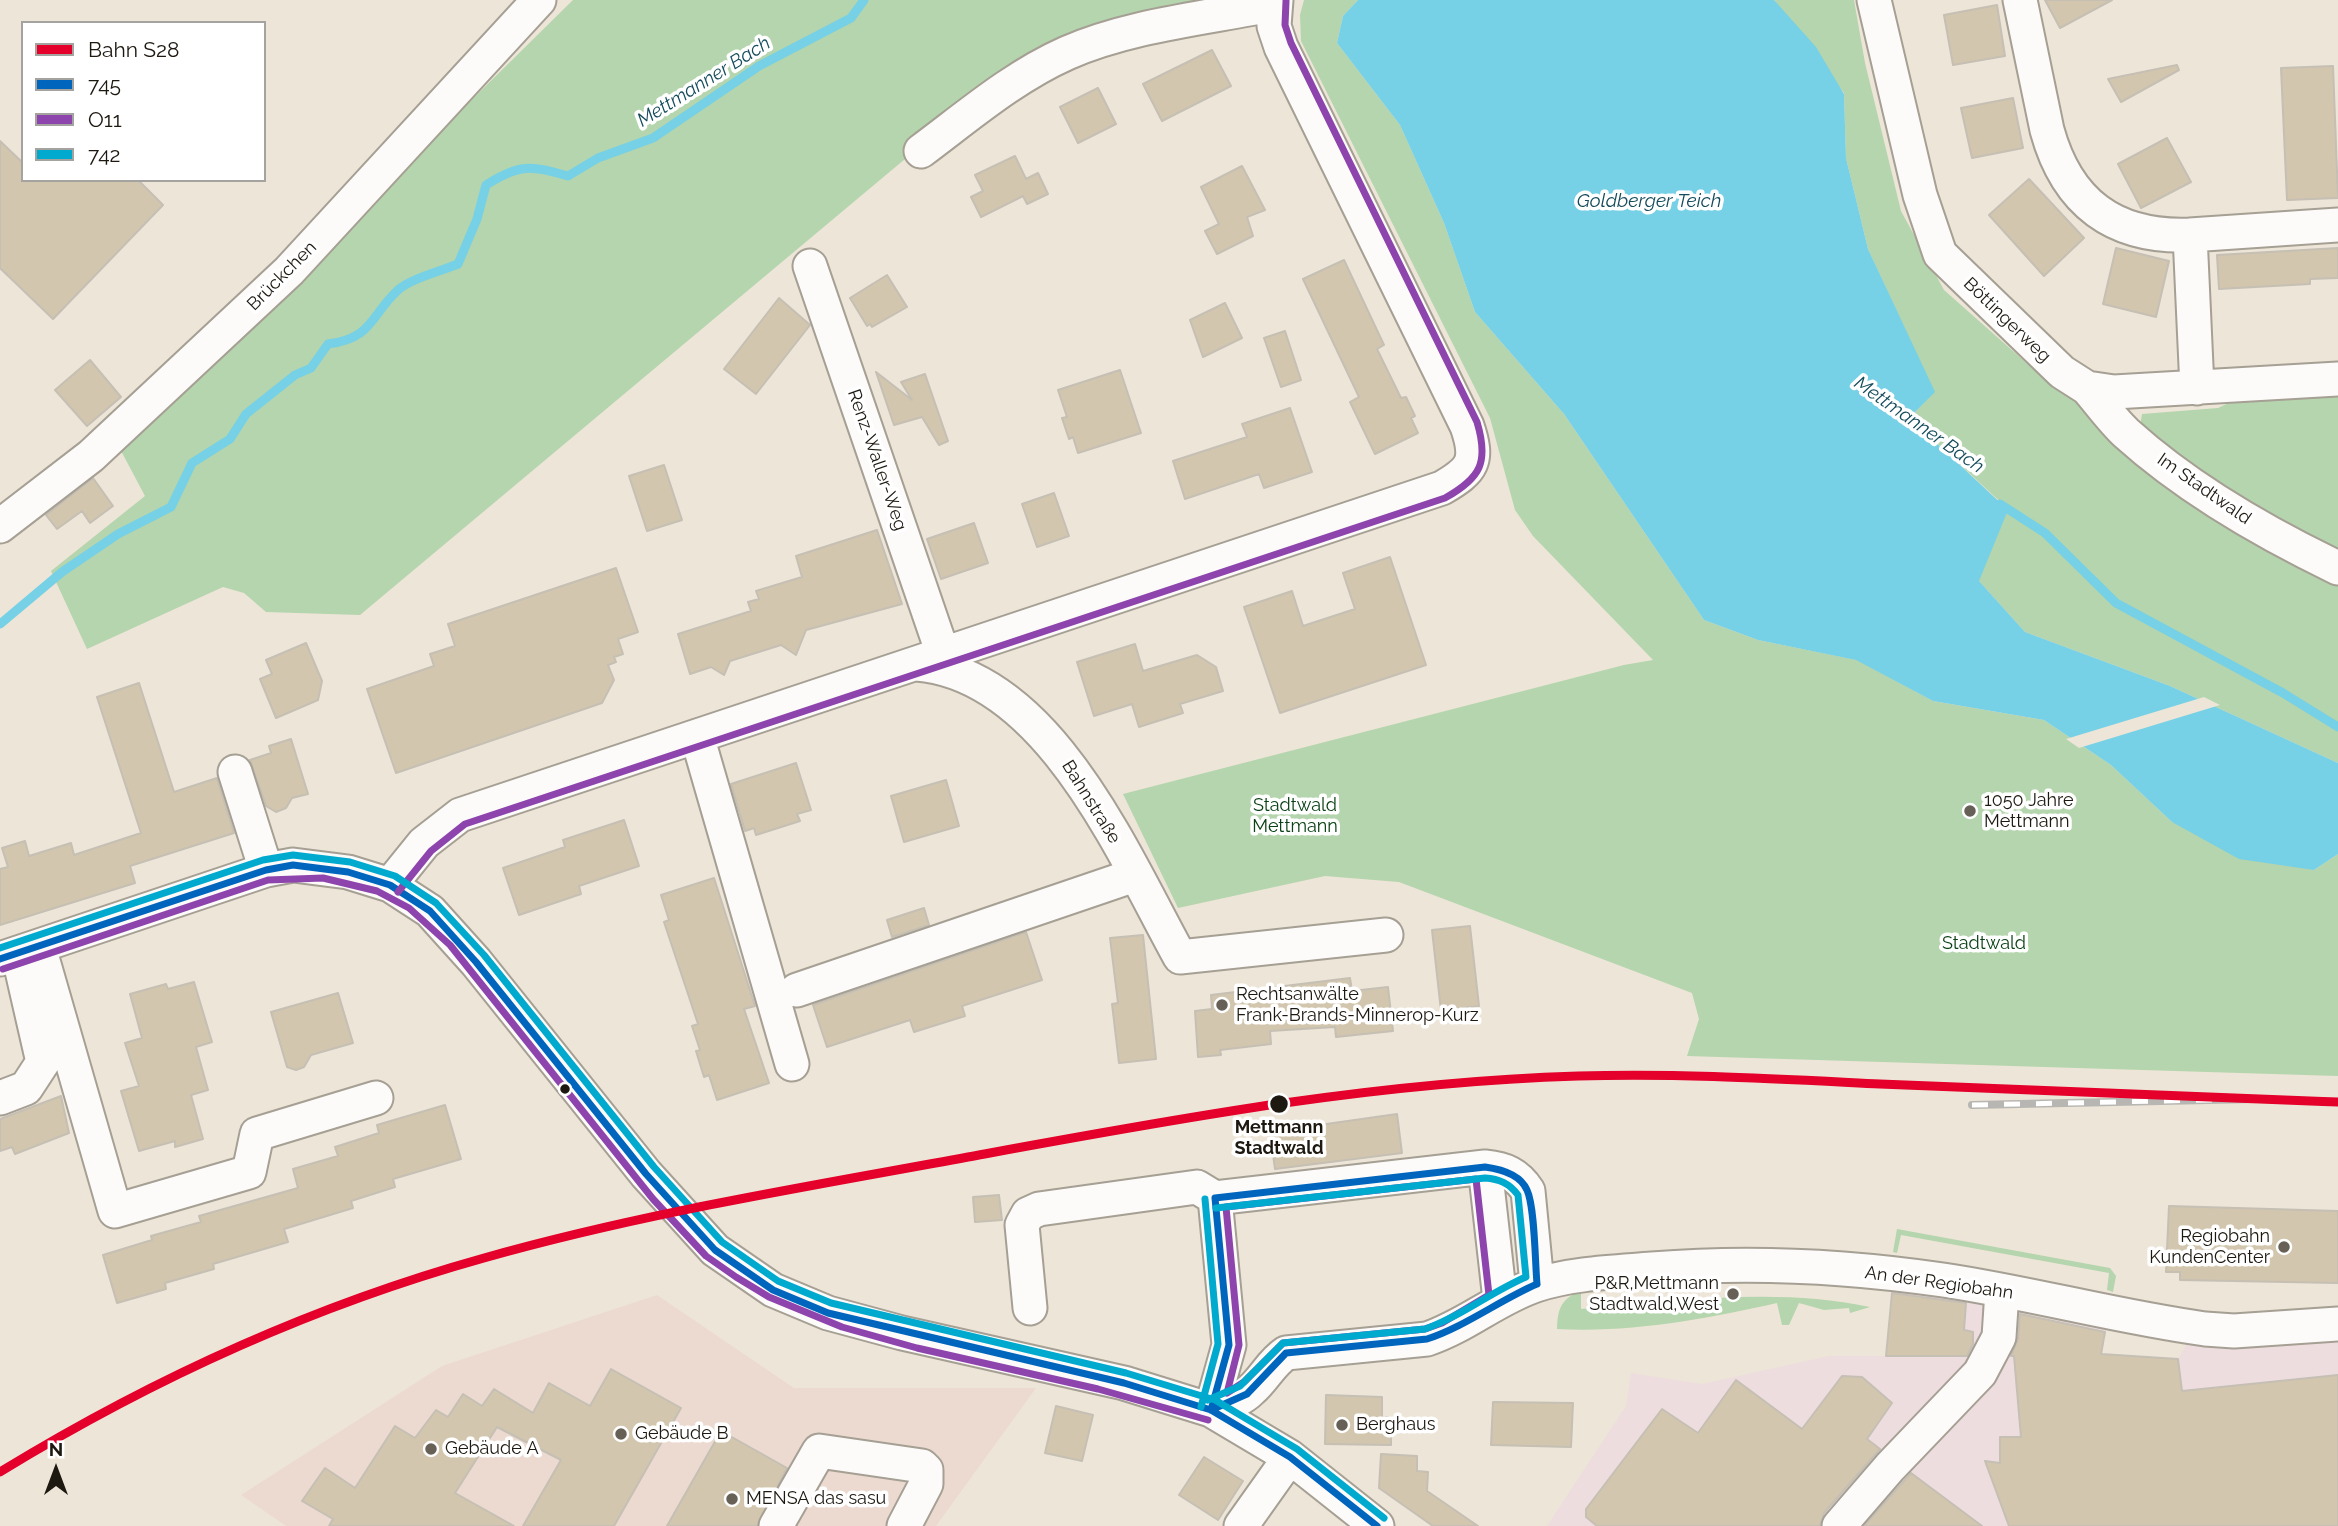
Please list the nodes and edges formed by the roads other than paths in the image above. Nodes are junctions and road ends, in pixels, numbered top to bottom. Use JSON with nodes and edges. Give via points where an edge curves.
{"nodes":[{"id":1,"x":539,"y":0,"type":"edge"},
{"id":2,"x":1874,"y":0,"type":"edge"},
{"id":3,"x":2020,"y":0,"type":"edge"},
{"id":4,"x":1275,"y":2,"type":"edge"},
{"id":5,"x":921,"y":151,"type":"dead end"},
{"id":6,"x":2338,"y":225,"type":"edge"},
{"id":7,"x":2190,"y":235,"type":"junction"},
{"id":8,"x":810,"y":266,"type":"dead end"},
{"id":9,"x":2338,"y":379,"type":"edge"},
{"id":10,"x":2087,"y":388,"type":"junction"},
{"id":11,"x":2197,"y":388,"type":"junction"},
{"id":12,"x":0,"y":526,"type":"edge"},
{"id":13,"x":2338,"y":568,"type":"edge"},
{"id":14,"x":929,"y":659,"type":"junction"},
{"id":15,"x":696,"y":736,"type":"junction"},
{"id":16,"x":235,"y":772,"type":"dead end"},
{"id":17,"x":266,"y":870,"type":"junction"},
{"id":18,"x":1135,"y":875,"type":"junction"},
{"id":19,"x":390,"y":885,"type":"junction"},
{"id":20,"x":1386,"y":935,"type":"dead end"},
{"id":21,"x":19,"y":953,"type":"edge"},
{"id":22,"x":797,"y":990,"type":"dead end"},
{"id":23,"x":792,"y":1065,"type":"dead end"},
{"id":24,"x":0,"y":1098,"type":"edge"},
{"id":25,"x":376,"y":1098,"type":"dead end"},
{"id":26,"x":1485,"y":1167,"type":"junction"},
{"id":27,"x":1215,"y":1198,"type":"junction"},
{"id":28,"x":1537,"y":1284,"type":"junction"},
{"id":29,"x":2003,"y":1291,"type":"junction"},
{"id":30,"x":1500,"y":1300,"type":"junction"},
{"id":31,"x":1030,"y":1308,"type":"dead end"},
{"id":32,"x":2338,"y":1324,"type":"edge"},
{"id":33,"x":1228,"y":1326,"type":"junction"},
{"id":34,"x":1277,"y":1359,"type":"junction"},
{"id":35,"x":1211,"y":1410,"type":"junction"},
{"id":36,"x":1290,"y":1457,"type":"junction"},
{"id":37,"x":776,"y":1526,"type":"edge"},
{"id":38,"x":904,"y":1526,"type":"edge"},
{"id":39,"x":1241,"y":1526,"type":"edge"},
{"id":40,"x":1377,"y":1526,"type":"edge"},
{"id":41,"x":1839,"y":1526,"type":"edge"}],
"edges":[{"from":1,"to":12,"type":"street","name":"Brückchen","via":[[289,271],[91,456]]},
{"from":2,"to":10,"type":"street","name":"Böttingerweg","via":[[1920,195],[1940,254],[2062,372]]},
{"from":3,"to":7,"type":"street","via":[[2047,130],[2069,181],[2090,205],[2122,226],[2160,236]]},
{"from":4,"to":5,"type":"street","via":[[1127,34],[1069,52],[1031,71]]},
{"from":4,"to":14,"type":"street","via":[[1274,26],[1281,47],[1467,426],[1474,450],[1471,465],[1442,488]]},
{"from":6,"to":7,"type":"street"},
{"from":7,"to":11,"type":"street"},
{"from":8,"to":14,"type":"street","name":"Renz-Waller-Weg"},
{"from":9,"to":11,"type":"street","name":"Böttingerweg"},
{"from":10,"to":11,"type":"street","name":"Böttingerweg","via":[[2114,392]]},
{"from":10,"to":13,"type":"street","name":"Im Stadtwald","via":[[2125,432],[2204,494]]},
{"from":14,"to":15,"type":"street","name":"Bahnstraße"},
{"from":14,"to":18,"type":"street","name":"Bahnstraße","via":[[995,694],[1065,757]]},
{"from":15,"to":19,"type":"street","name":"Bahnstraße","via":[[460,815],[424,843]]},
{"from":15,"to":23,"type":"street"},
{"from":16,"to":17,"type":"street"},
{"from":17,"to":19,"type":"street","via":[[293,866],[348,872]]},
{"from":17,"to":21,"type":"street"},
{"from":18,"to":20,"type":"street","name":"Bahnstraße","via":[[1180,957]]},
{"from":18,"to":22,"type":"street"},
{"from":19,"to":35,"type":"street","via":[[430,911],[476,962],[646,1174],[715,1250],[773,1290],[852,1320],[1124,1383]]},
{"from":21,"to":24,"type":"street","via":[[43,1062],[26,1088]]},
{"from":21,"to":25,"type":"street","via":[[114,1211],[249,1172],[257,1135]]},
{"from":26,"to":27,"type":"street"},
{"from":26,"to":28,"type":"street","via":[[1503,1169],[1519,1178],[1528,1191]]},
{"from":26,"to":30,"type":"street"},
{"from":27,"to":31,"type":"street","via":[[1197,1187],[1028,1214],[1022,1225]]},
{"from":27,"to":33,"type":"street"},
{"from":28,"to":29,"type":"street","name":"An der Regiobahn","via":[[1584,1275],[1735,1265],[1882,1273]]},
{"from":28,"to":30,"type":"street","name":"An der Regiobahn"},
{"from":29,"to":32,"type":"street","name":"An der Regiobahn","via":[[2204,1329]]},
{"from":29,"to":41,"type":"street","via":[[1999,1337],[1980,1373]]},
{"from":30,"to":34,"type":"street","name":"An der Regiobahn","via":[[1446,1333],[1427,1339],[1286,1353]]},
{"from":33,"to":34,"type":"street"},
{"from":33,"to":35,"type":"street","via":[[1227,1360]]},
{"from":34,"to":35,"type":"street","via":[[1252,1390],[1236,1402]]},
{"from":35,"to":36,"type":"street"},
{"from":36,"to":39,"type":"street"},
{"from":36,"to":40,"type":"street"},
{"from":37,"to":38,"type":"street","via":[[819,1451],[922,1466],[926,1484]]}]}
